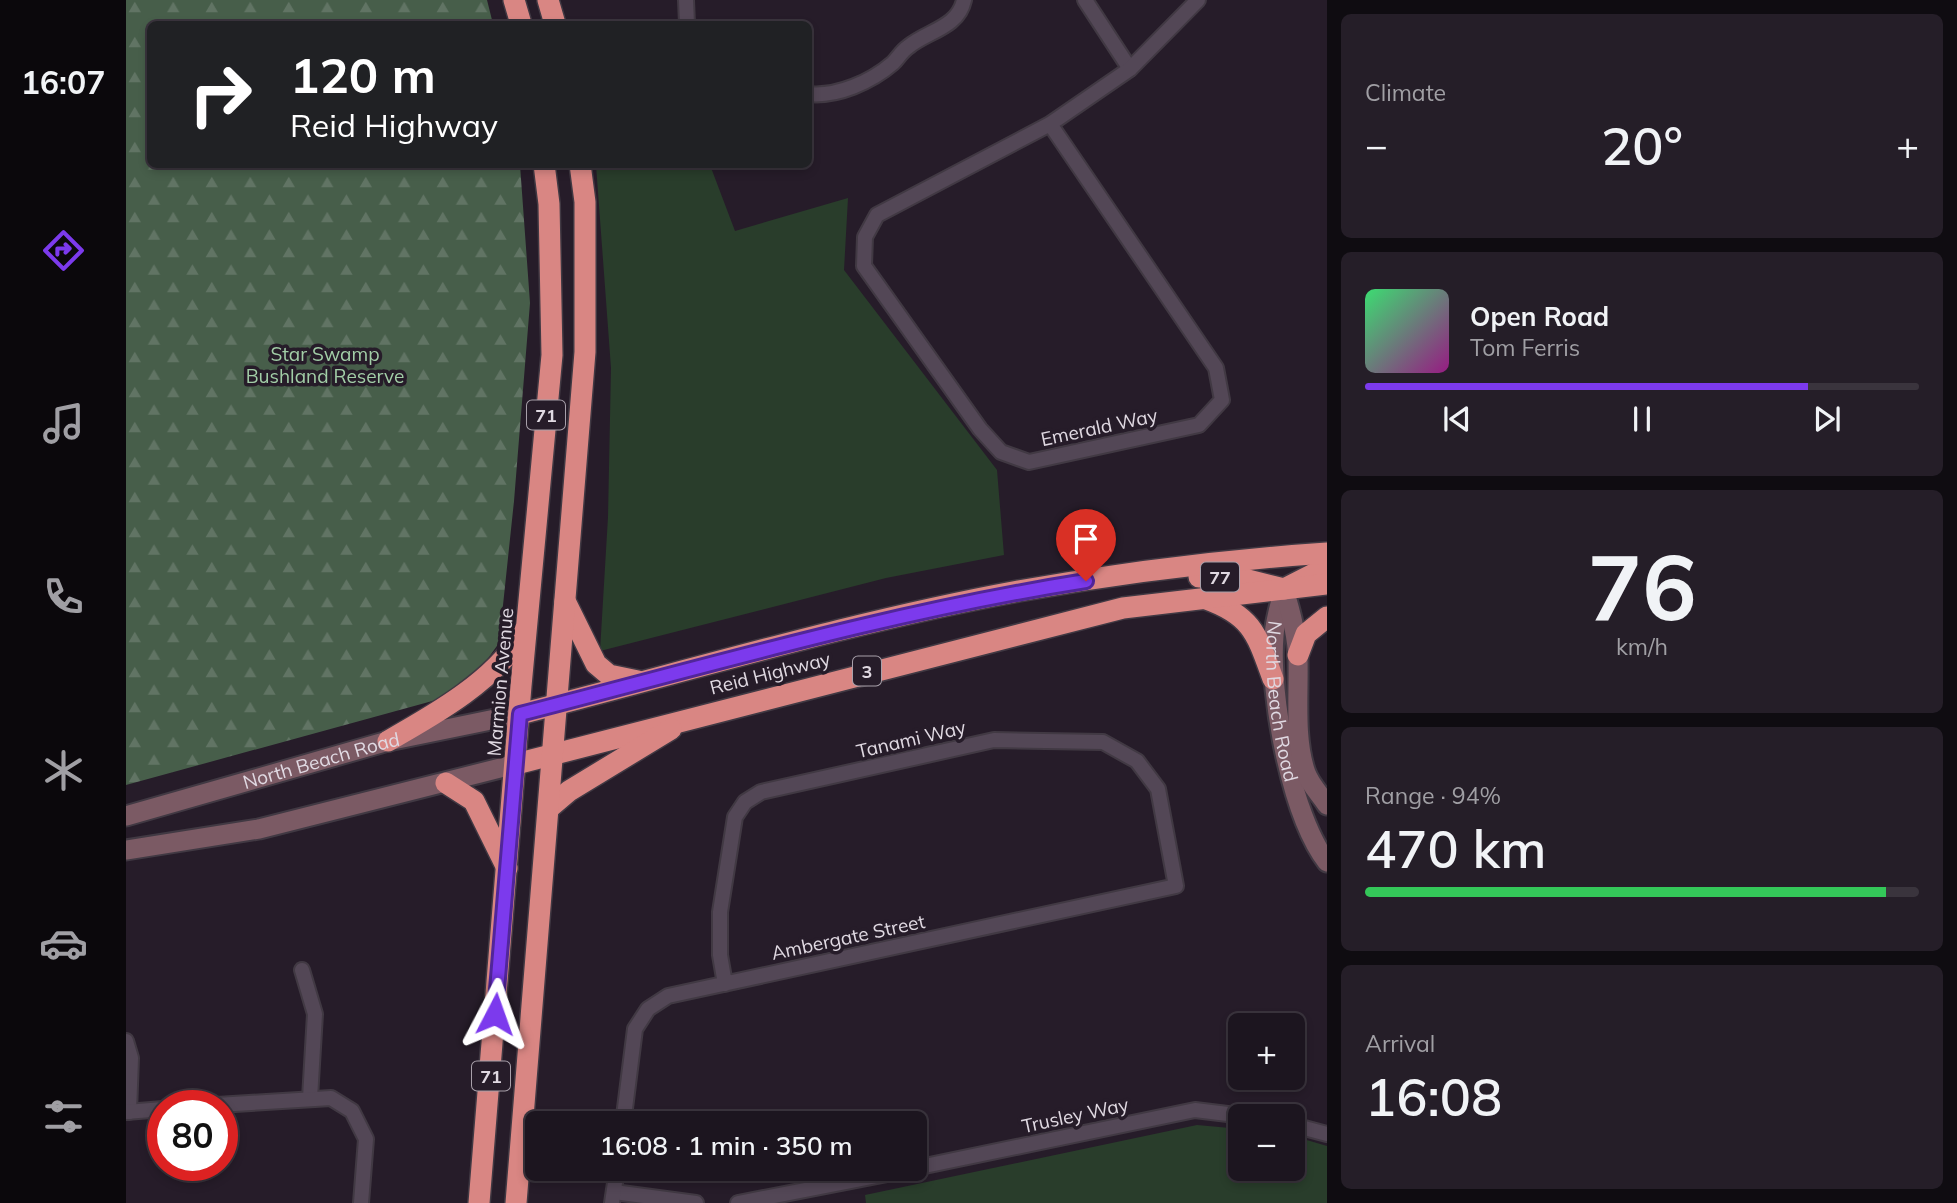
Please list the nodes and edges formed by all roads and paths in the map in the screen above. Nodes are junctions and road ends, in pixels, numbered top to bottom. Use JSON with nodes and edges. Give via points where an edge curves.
{"nodes":[{"id":1,"x":514,"y":0,"type":"edge"},
{"id":2,"x":548,"y":0,"type":"edge"},
{"id":3,"x":686,"y":0,"type":"edge"},
{"id":4,"x":964,"y":0,"type":"edge"},
{"id":5,"x":1085,"y":0,"type":"edge"},
{"id":6,"x":1198,"y":0,"type":"edge"},
{"id":7,"x":520,"y":21,"type":"edge"},
{"id":8,"x":554,"y":21,"type":"edge"},
{"id":9,"x":687,"y":21,"type":"edge"},
{"id":10,"x":1130,"y":69,"type":"junction"},
{"id":11,"x":812,"y":94,"type":"edge"},
{"id":12,"x":1051,"y":124,"type":"junction"},
{"id":13,"x":544,"y":168,"type":"edge"},
{"id":14,"x":581,"y":168,"type":"edge"},
{"id":15,"x":1327,"y":554,"type":"edge"},
{"id":16,"x":1327,"y":567,"type":"edge"},
{"id":17,"x":1155,"y":570,"type":"junction"},
{"id":18,"x":1327,"y":584,"type":"edge"},
{"id":19,"x":1284,"y":589,"type":"junction"},
{"id":20,"x":1200,"y":597,"type":"junction"},
{"id":21,"x":565,"y":601,"type":"junction"},
{"id":22,"x":1327,"y":617,"type":"edge"},
{"id":23,"x":527,"y":626,"type":"junction"},
{"id":24,"x":1298,"y":656,"type":"junction"},
{"id":25,"x":1273,"y":679,"type":"junction"},
{"id":26,"x":643,"y":682,"type":"junction"},
{"id":27,"x":557,"y":705,"type":"junction"},
{"id":28,"x":520,"y":714,"type":"junction"},
{"id":29,"x":692,"y":716,"type":"junction"},
{"id":30,"x":388,"y":741,"type":"junction"},
{"id":31,"x":554,"y":753,"type":"junction"},
{"id":32,"x":516,"y":764,"type":"junction"},
{"id":33,"x":446,"y":783,"type":"junction"},
{"id":34,"x":1327,"y":805,"type":"edge"},
{"id":35,"x":550,"y":808,"type":"junction"},
{"id":36,"x":126,"y":816,"type":"edge"},
{"id":37,"x":126,"y":850,"type":"edge"},
{"id":38,"x":1327,"y":862,"type":"edge"},
{"id":39,"x":508,"y":870,"type":"junction"},
{"id":40,"x":1176,"y":886,"type":"joint"},
{"id":41,"x":302,"y":970,"type":"dead end"},
{"id":42,"x":725,"y":984,"type":"junction"},
{"id":43,"x":126,"y":1041,"type":"edge"},
{"id":44,"x":310,"y":1098,"type":"junction"},
{"id":45,"x":238,"y":1103,"type":"edge"},
{"id":46,"x":147,"y":1110,"type":"edge"},
{"id":47,"x":625,"y":1111,"type":"edge"},
{"id":48,"x":128,"y":1112,"type":"edge"},
{"id":49,"x":1228,"y":1114,"type":"edge"},
{"id":50,"x":1305,"y":1128,"type":"edge"},
{"id":51,"x":1327,"y":1134,"type":"edge"},
{"id":52,"x":927,"y":1166,"type":"edge"},
{"id":53,"x":852,"y":1181,"type":"edge"},
{"id":54,"x":613,"y":1198,"type":"edge"},
{"id":55,"x":361,"y":1203,"type":"edge"},
{"id":56,"x":479,"y":1203,"type":"edge"},
{"id":57,"x":516,"y":1203,"type":"edge"},
{"id":58,"x":696,"y":1203,"type":"edge"},
{"id":59,"x":738,"y":1203,"type":"edge"}],
"edges":[{"from":1,"to":7,"type":"highway"},
{"from":2,"to":8,"type":"highway"},
{"from":3,"to":9,"type":"street"},
{"from":4,"to":11,"type":"street","via":[[957,18],[908,46],[892,64],[860,84]]},
{"from":5,"to":10,"type":"street"},
{"from":6,"to":10,"type":"street","name":"Emerald Way"},
{"from":10,"to":12,"type":"street","name":"Emerald Way"},
{"from":12,"to":12,"type":"street","name":"Emerald Way","via":[[1216,368],[1222,400],[1199,425],[1029,462],[1001,452],[980,429],[864,266],[865,237],[877,215]]},
{"from":13,"to":23,"type":"highway","name":"Marmion Avenue","number":"71","via":[[552,355]]},
{"from":14,"to":21,"type":"highway","number":"71","via":[[585,202],[585,352]]},
{"from":15,"to":17,"type":"highway","name":"Reid Highway","number":"3"},
{"from":16,"to":19,"type":"highway"},
{"from":17,"to":19,"type":"highway","number":"77","via":[[1252,579]]},
{"from":17,"to":26,"type":"highway","name":"Reid Highway","number":"3","via":[[975,601]]},
{"from":18,"to":19,"type":"highway","name":"Reid Highway","number":"3"},
{"from":19,"to":20,"type":"highway","name":"Reid Highway","number":"3"},
{"from":19,"to":24,"type":"main road","name":"North Beach Road"},
{"from":19,"to":25,"type":"main road","name":"North Beach Road","via":[[1274,633]]},
{"from":20,"to":25,"type":"highway","via":[[1240,614],[1253,631]]},
{"from":20,"to":29,"type":"highway","name":"Reid Highway","number":"3","via":[[1123,608]]},
{"from":21,"to":26,"type":"highway","via":[[597,664],[609,675]]},
{"from":21,"to":27,"type":"highway","number":"71"},
{"from":22,"to":24,"type":"highway","via":[[1306,634]]},
{"from":23,"to":28,"type":"highway","name":"Marmion Avenue","number":"71"},
{"from":23,"to":30,"type":"highway","via":[[498,668],[434,715]]},
{"from":24,"to":34,"type":"main road","name":"North Beach Road","via":[[1303,761],[1311,784]]},
{"from":25,"to":38,"type":"main road","name":"North Beach Road","via":[[1300,814]]},
{"from":26,"to":27,"type":"highway","name":"Reid Highway","number":"3"},
{"from":27,"to":28,"type":"highway","name":"Reid Highway","number":"3"},
{"from":27,"to":31,"type":"highway","number":"71"},
{"from":28,"to":30,"type":"main road","name":"North Beach Road"},
{"from":28,"to":32,"type":"highway","name":"Marmion Avenue","number":"71"},
{"from":29,"to":31,"type":"highway","name":"Reid Highway","number":"3"},
{"from":29,"to":35,"type":"highway","via":[[569,791]]},
{"from":30,"to":36,"type":"main road","name":"North Beach Road"},
{"from":31,"to":32,"type":"highway","name":"Reid Highway","number":"3"},
{"from":31,"to":35,"type":"highway","number":"71"},
{"from":32,"to":33,"type":"main road"},
{"from":32,"to":39,"type":"highway","name":"Marmion Avenue","number":"71"},
{"from":33,"to":37,"type":"main road","via":[[259,829]]},
{"from":33,"to":39,"type":"highway","via":[[474,801]]},
{"from":35,"to":57,"type":"highway","number":"71"},
{"from":39,"to":56,"type":"highway","name":"Marmion Avenue","number":"71"},
{"from":40,"to":42,"type":"street","name":"Ambergate Street"},
{"from":40,"to":42,"type":"street","name":"Tanami Way","via":[[1158,789],[1137,761],[1103,742],[994,740],[761,792],[745,802],[735,817],[720,912]]},
{"from":41,"to":44,"type":"street","via":[[315,1014]]},
{"from":42,"to":47,"type":"street","name":"Ambergate Street","via":[[668,996],[648,1009],[635,1029]]},
{"from":43,"to":48,"type":"street","via":[[131,1058]]},
{"from":44,"to":45,"type":"street"},
{"from":44,"to":55,"type":"street","via":[[331,1098],[352,1111],[366,1139]]},
{"from":46,"to":48,"type":"street"},
{"from":49,"to":52,"type":"street","name":"Trusley Way","via":[[1195,1110]]},
{"from":50,"to":51,"type":"street"},
{"from":53,"to":59,"type":"street","name":"Trusley Way"},
{"from":54,"to":58,"type":"street"}]}
